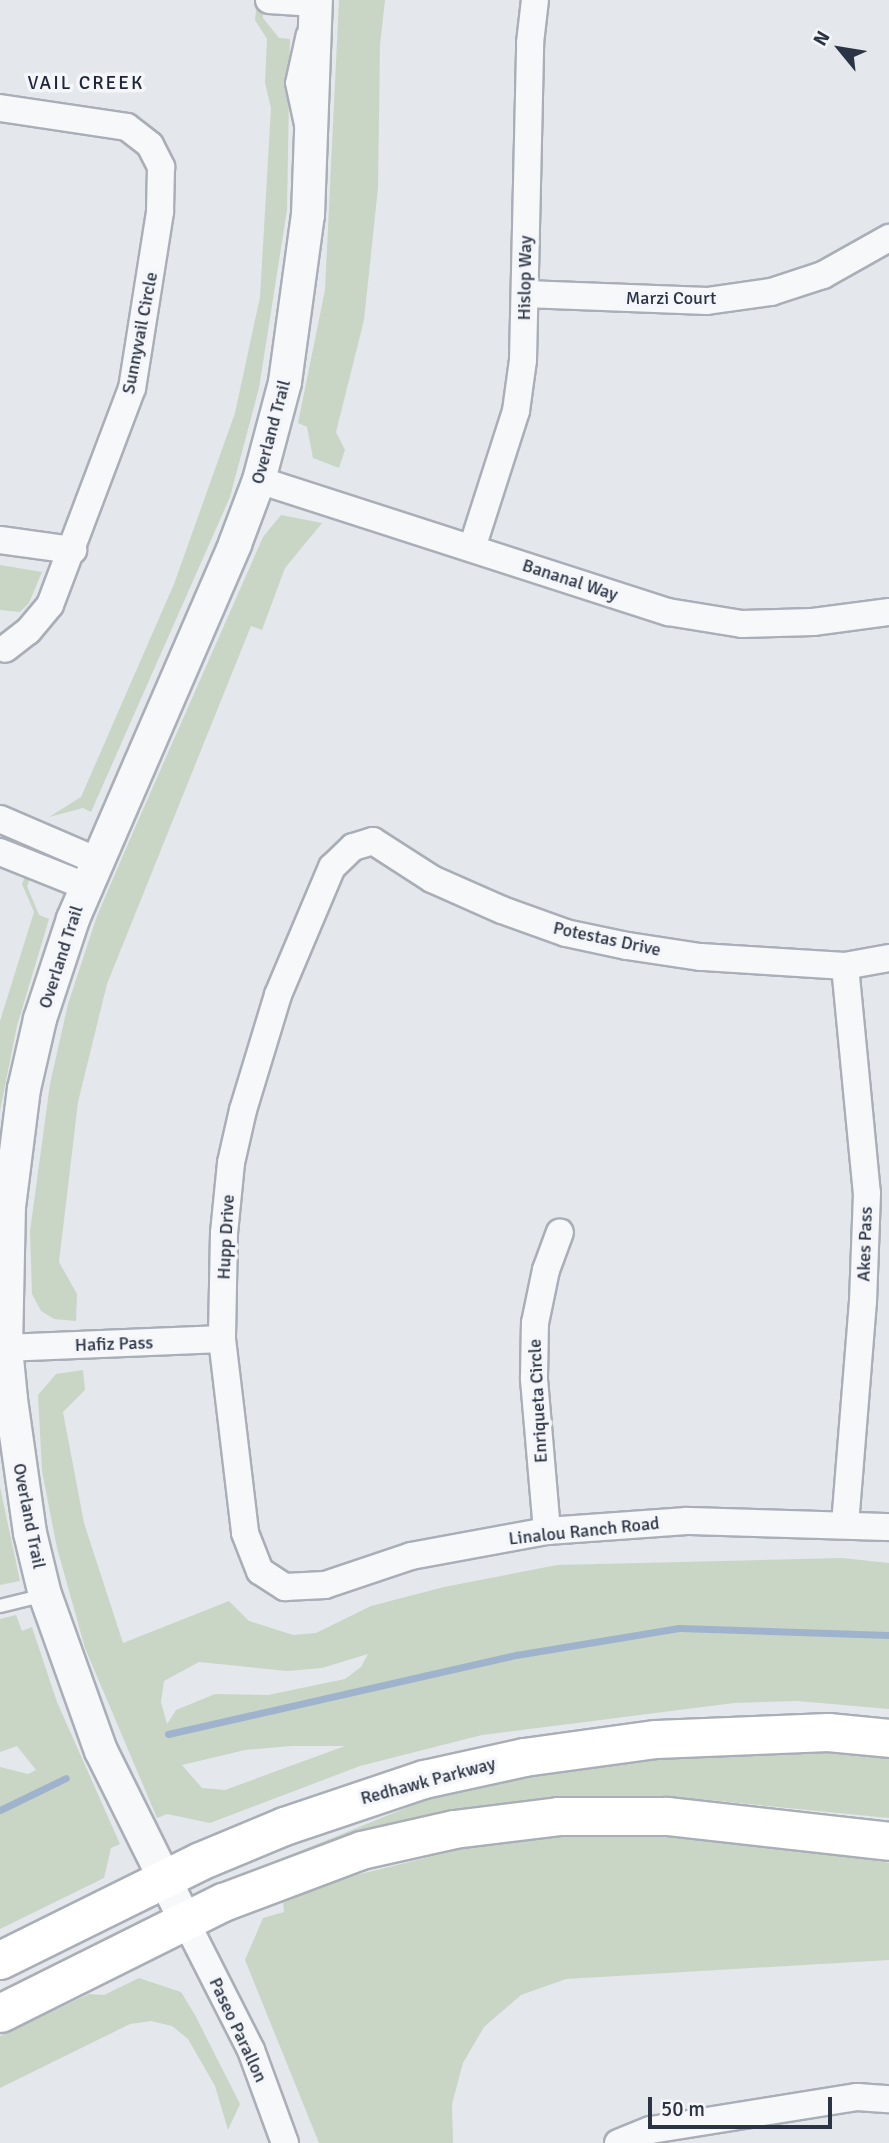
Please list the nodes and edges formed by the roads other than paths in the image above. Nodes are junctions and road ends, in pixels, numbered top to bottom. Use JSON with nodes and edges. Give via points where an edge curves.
{"nodes":[{"id":1,"x":269,"y":0,"type":"edge"},
{"id":2,"x":535,"y":0,"type":"edge"},
{"id":3,"x":315,"y":6,"type":"edge"},
{"id":4,"x":0,"y":108,"type":"edge"},
{"id":5,"x":889,"y":238,"type":"edge"},
{"id":6,"x":525,"y":294,"type":"junction"},
{"id":7,"x":259,"y":480,"type":"junction"},
{"id":8,"x":0,"y":540,"type":"edge"},
{"id":9,"x":472,"y":548,"type":"junction"},
{"id":10,"x":73,"y":550,"type":"junction"},
{"id":11,"x":889,"y":612,"type":"edge"},
{"id":12,"x":5,"y":649,"type":"dead end"},
{"id":13,"x":0,"y":819,"type":"edge"},
{"id":14,"x":0,"y":852,"type":"edge"},
{"id":15,"x":90,"y":873,"type":"junction"},
{"id":16,"x":324,"y":886,"type":"joint"},
{"id":17,"x":889,"y":958,"type":"edge"},
{"id":18,"x":845,"y":966,"type":"junction"},
{"id":19,"x":560,"y":1232,"type":"dead end"},
{"id":20,"x":222,"y":1339,"type":"junction"},
{"id":21,"x":6,"y":1348,"type":"junction"},
{"id":22,"x":845,"y":1523,"type":"junction"},
{"id":23,"x":889,"y":1527,"type":"edge"},
{"id":24,"x":547,"y":1531,"type":"junction"},
{"id":25,"x":285,"y":1587,"type":"joint"},
{"id":26,"x":45,"y":1595,"type":"junction"},
{"id":27,"x":0,"y":1606,"type":"edge"},
{"id":28,"x":889,"y":1738,"type":"edge"},
{"id":29,"x":889,"y":1841,"type":"edge"},
{"id":30,"x":164,"y":1878,"type":"junction"},
{"id":31,"x":185,"y":1920,"type":"junction"},
{"id":32,"x":0,"y":1960,"type":"edge"},
{"id":33,"x":0,"y":2012,"type":"edge"},
{"id":34,"x":889,"y":2099,"type":"edge"},
{"id":35,"x":283,"y":2143,"type":"edge"},
{"id":36,"x":618,"y":2143,"type":"edge"}],
"edges":[{"from":1,"to":3,"type":"street"},
{"from":2,"to":6,"type":"street","name":"Hislop Way","via":[[530,43]]},
{"from":3,"to":7,"type":"street","name":"Overland Trail","via":[[301,287],[285,382]]},
{"from":4,"to":10,"type":"street","name":"Sunnyvail Circle","via":[[127,127],[150,145],[161,167],[160,212],[132,388]]},
{"from":5,"to":6,"type":"street","name":"Marzi Court","via":[[823,275],[771,292],[708,301]]},
{"from":6,"to":9,"type":"street","name":"Hislop Way","via":[[516,411]]},
{"from":7,"to":9,"type":"street","name":"Bananal Way"},
{"from":7,"to":15,"type":"street","name":"Overland Trail"},
{"from":8,"to":10,"type":"street"},
{"from":9,"to":11,"type":"street","name":"Bananal Way","via":[[681,614],[742,624],[813,622]]},
{"from":10,"to":12,"type":"street","name":"Sunnyvail Circle","via":[[50,605]]},
{"from":13,"to":15,"type":"street"},
{"from":14,"to":15,"type":"street"},
{"from":15,"to":21,"type":"street","name":"Overland Trail","via":[[40,1019],[24,1089],[9,1207]]},
{"from":16,"to":18,"type":"street","name":"Potestas Drive","via":[[332,867],[353,847],[373,841],[432,879],[566,933],[700,957]]},
{"from":16,"to":20,"type":"street","name":"Hupp Drive","via":[[274,1007],[231,1163]]},
{"from":17,"to":18,"type":"street","name":"Potestas Drive"},
{"from":18,"to":22,"type":"street","name":"Akes Pass","via":[[867,1192]]},
{"from":19,"to":24,"type":"street","name":"Enriqueta Circle","via":[[535,1323],[534,1378]]},
{"from":20,"to":21,"type":"street","name":"Hafiz Pass"},
{"from":20,"to":25,"type":"street","name":"Hupp Drive","via":[[245,1532],[260,1571]]},
{"from":21,"to":26,"type":"street","name":"Overland Trail","via":[[18,1463]]},
{"from":22,"to":23,"type":"street","name":"Linalou Ranch Road"},
{"from":22,"to":24,"type":"street","name":"Linalou Ranch Road","via":[[687,1521]]},
{"from":24,"to":25,"type":"street","name":"Linalou Ranch Road","via":[[411,1556],[325,1586]]},
{"from":26,"to":27,"type":"lane"},
{"from":26,"to":30,"type":"street","name":"Overland Trail","via":[[86,1714]]},
{"from":28,"to":30,"type":"main road","name":"Redhawk Parkway","via":[[828,1732],[656,1739],[524,1757],[354,1801]]},
{"from":29,"to":31,"type":"main road","via":[[667,1816],[558,1816],[454,1829],[361,1850]]},
{"from":30,"to":31,"type":"street","name":"Overland Trail"},
{"from":30,"to":32,"type":"main road","name":"Redhawk Parkway"},
{"from":31,"to":33,"type":"main road"},
{"from":31,"to":35,"type":"street","name":"Paseo Parallon","via":[[251,2050]]},
{"from":34,"to":36,"type":"street","via":[[857,2097],[651,2130]]}]}
